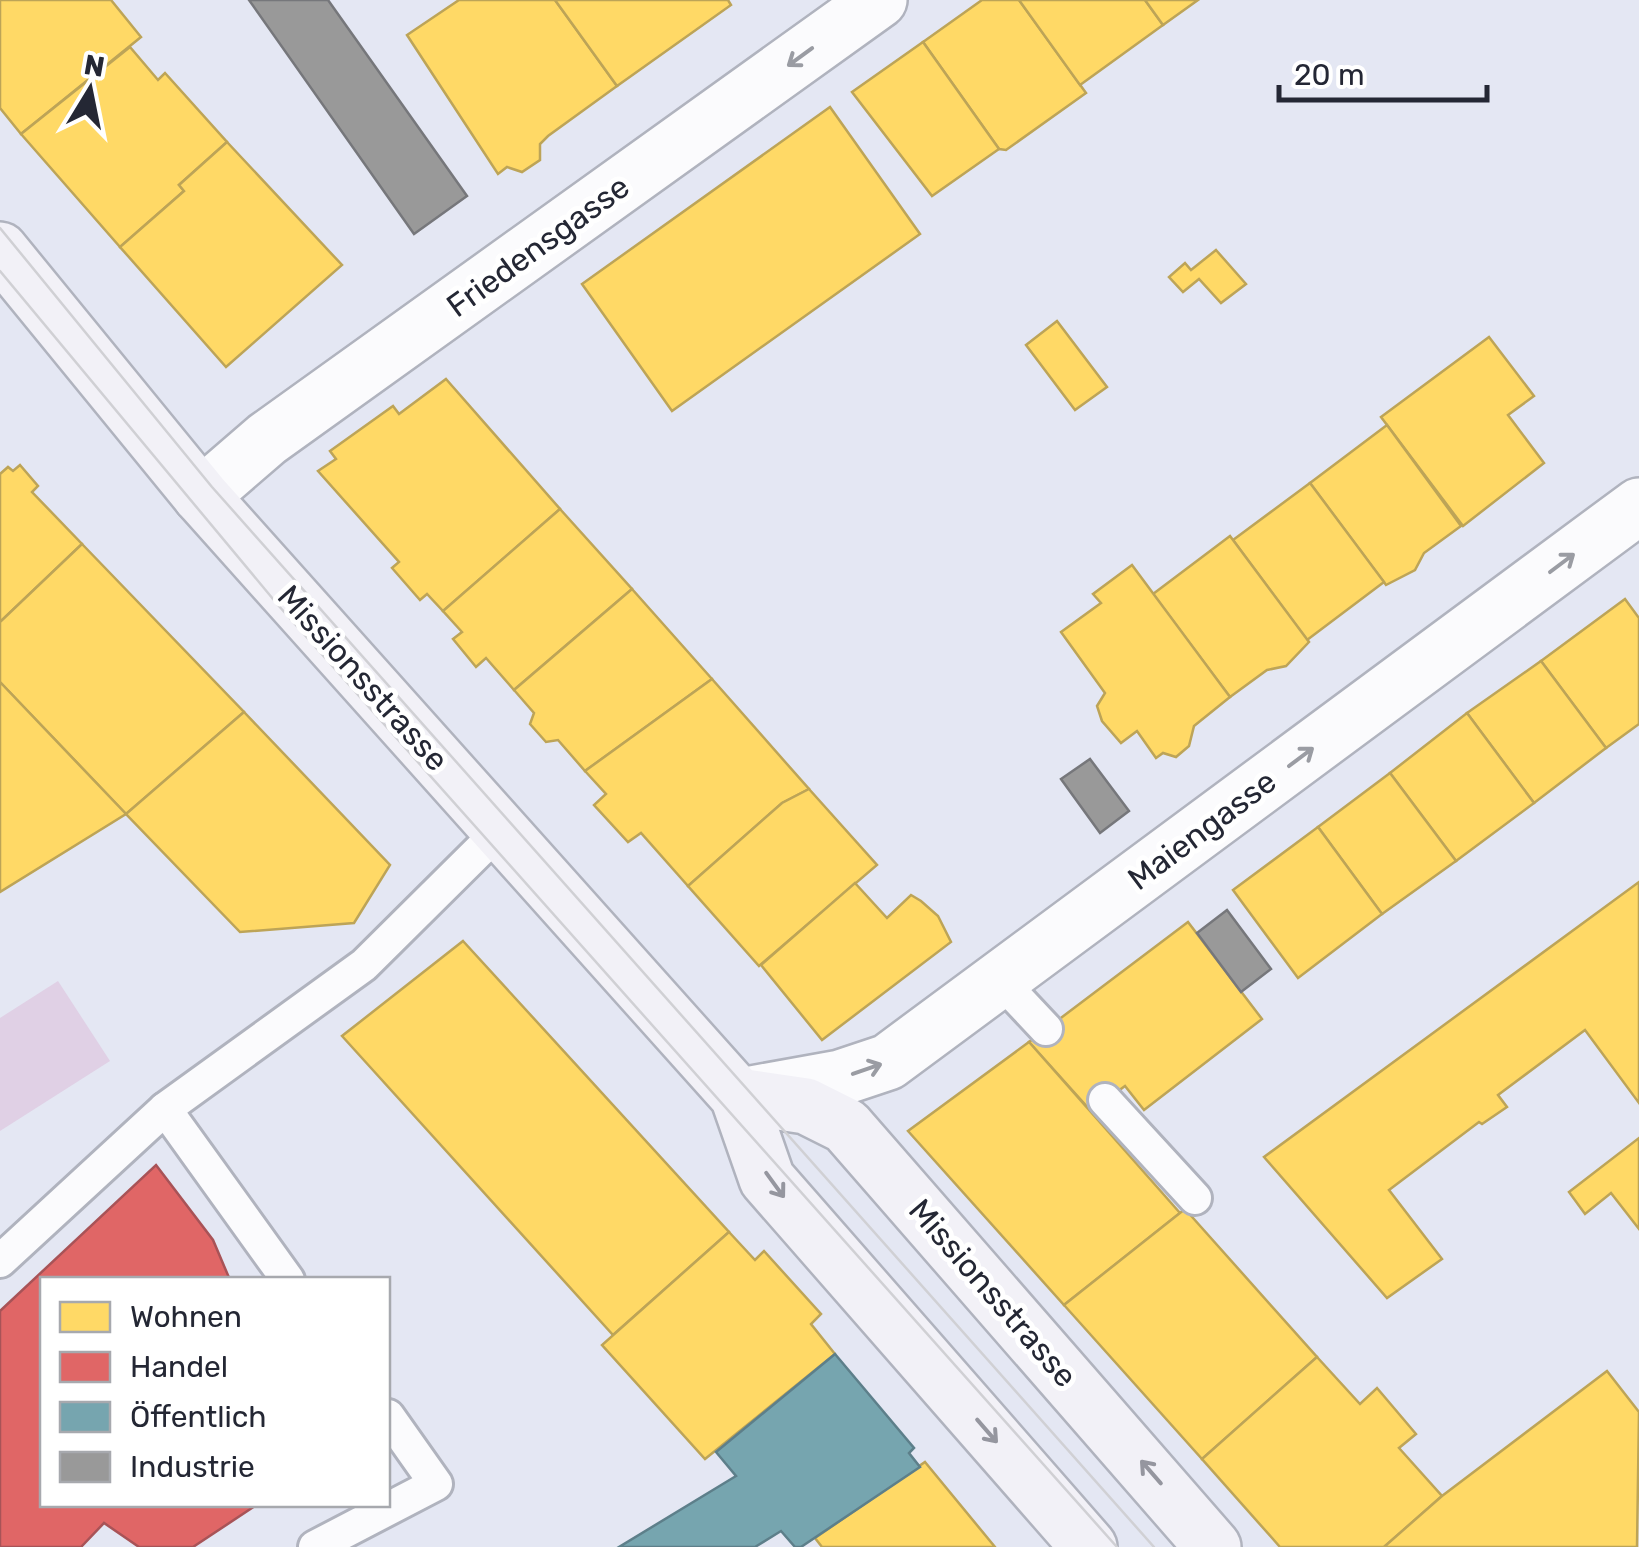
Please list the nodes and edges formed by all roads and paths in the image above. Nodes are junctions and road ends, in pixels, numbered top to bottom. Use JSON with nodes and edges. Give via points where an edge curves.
{"nodes":[{"id":1,"x":879,"y":0,"type":"edge"},
{"id":2,"x":0,"y":250,"type":"edge"},
{"id":3,"x":200,"y":496,"type":"junction"},
{"id":4,"x":1639,"y":506,"type":"edge"},
{"id":5,"x":499,"y":831,"type":"junction"},
{"id":6,"x":1000,"y":980,"type":"junction"},
{"id":7,"x":1046,"y":1029,"type":"dead end"},
{"id":8,"x":738,"y":1096,"type":"junction"},
{"id":9,"x":1105,"y":1100,"type":"dead end"},
{"id":10,"x":165,"y":1109,"type":"junction"},
{"id":11,"x":1195,"y":1198,"type":"dead end"},
{"id":12,"x":0,"y":1262,"type":"edge"},
{"id":13,"x":286,"y":1277,"type":"edge"},
{"id":14,"x":390,"y":1419,"type":"edge"},
{"id":15,"x":315,"y":1547,"type":"edge"},
{"id":16,"x":1089,"y":1547,"type":"edge"},
{"id":17,"x":1213,"y":1547,"type":"edge"}],
"edges":[{"from":1,"to":3,"type":"street","name":"Friedensgasse","one_way":true,"via":[[267,439]]},
{"from":2,"to":3,"type":"main road","name":"Missionsstrasse"},
{"from":3,"to":5,"type":"main road","name":"Missionsstrasse"},
{"from":6,"to":4,"type":"street","name":"Maiengasse","one_way":true},
{"from":5,"to":8,"type":"main road","name":"Missionsstrasse"},
{"from":5,"to":10,"type":"lane","via":[[364,965]]},
{"from":6,"to":7,"type":"lane"},
{"from":8,"to":6,"type":"street","name":"Maiengasse","one_way":true,"via":[[888,1062]]},
{"from":8,"to":16,"type":"main road","name":"Missionsstrasse","one_way":true,"via":[[768,1180]]},
{"from":17,"to":8,"type":"main road","name":"Missionsstrasse","one_way":true,"via":[[846,1126],[806,1106]]},
{"from":9,"to":11,"type":"lane"},
{"from":10,"to":12,"type":"lane"},
{"from":10,"to":13,"type":"lane"},
{"from":14,"to":15,"type":"lane","via":[[436,1484]]}]}
